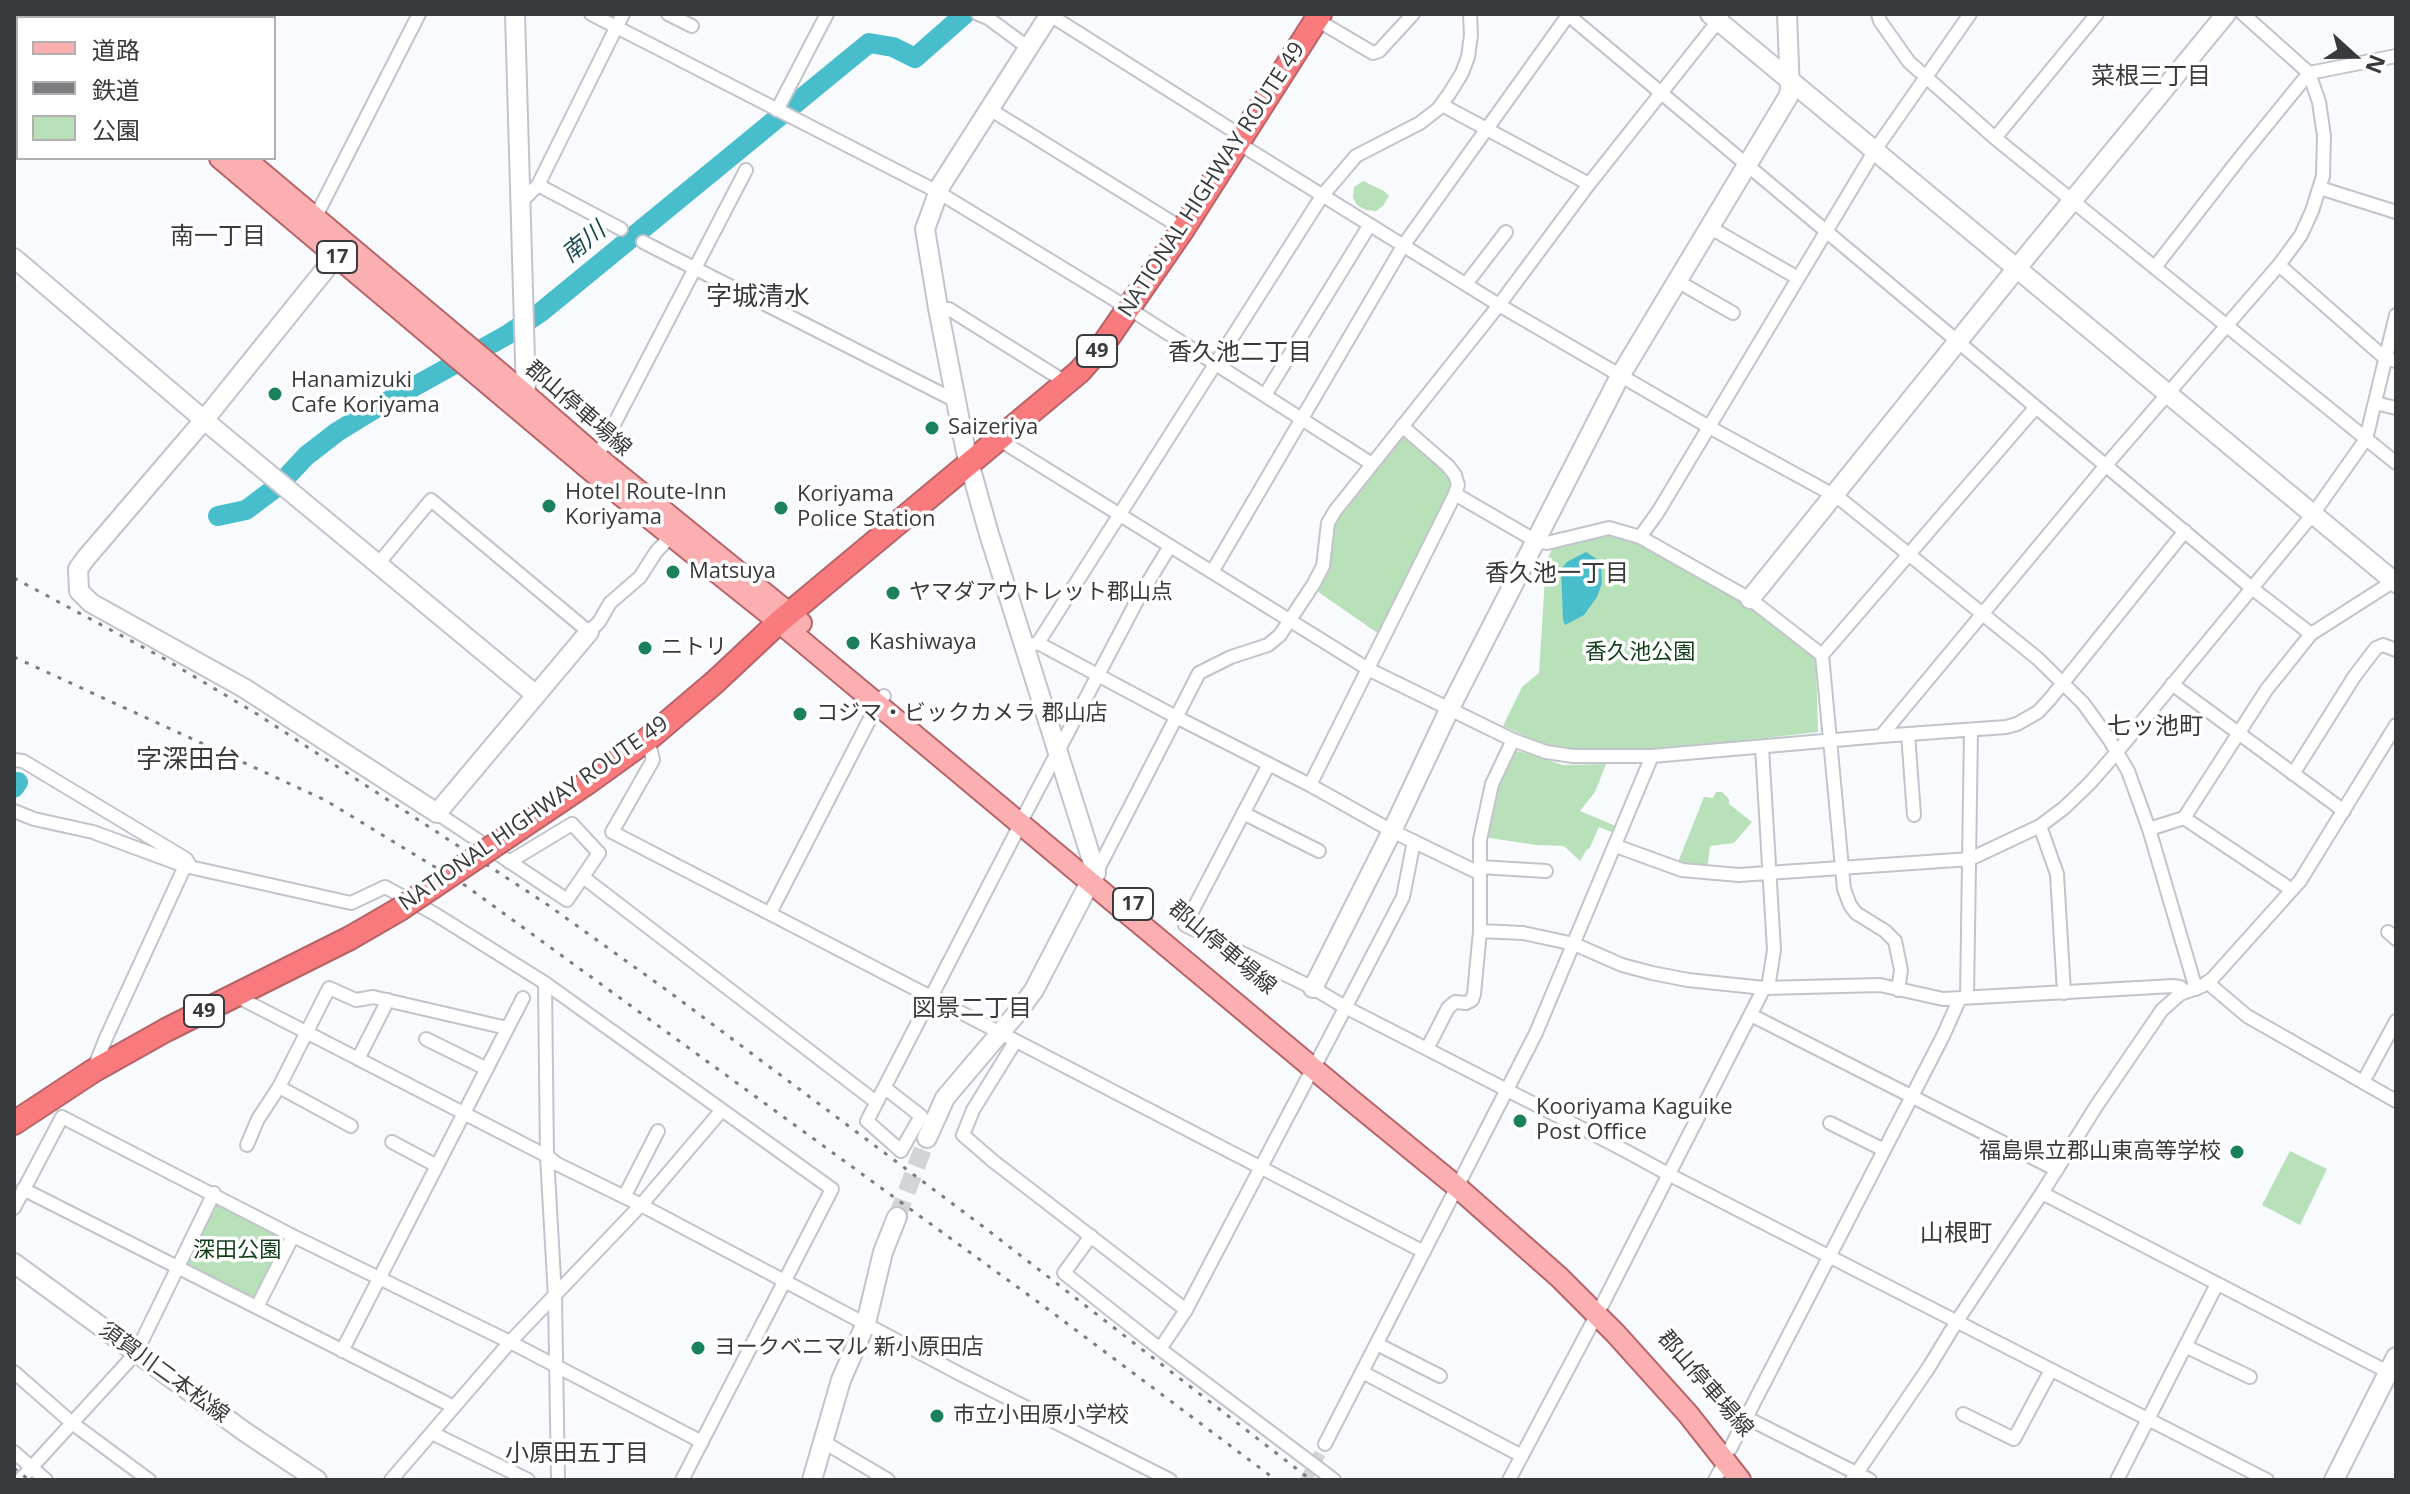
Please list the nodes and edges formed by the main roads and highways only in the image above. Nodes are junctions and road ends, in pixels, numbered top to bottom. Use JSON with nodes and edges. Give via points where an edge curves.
{"nodes":[{"id":1,"x":1319,"y":17,"type":"edge"},
{"id":2,"x":222,"y":160,"type":"edge"},
{"id":3,"x":246,"y":160,"type":"edge"},
{"id":4,"x":470,"y":358,"type":"junction"},
{"id":5,"x":522,"y":401,"type":"junction"},
{"id":6,"x":784,"y":618,"type":"junction"},
{"id":7,"x":14,"y":1123,"type":"edge"},
{"id":8,"x":1728,"y":1455,"type":"junction"},
{"id":9,"x":1740,"y":1480,"type":"edge"},
{"id":10,"x":1753,"y":1480,"type":"edge"}],
"edges":[{"from":1,"to":6,"type":"highway","name":"NATIONAL HIGHWAY ROUTE 49","number":"49","via":[[1095,355]]},
{"from":2,"to":4,"type":"main road","name":"郡山停車場線","number":"17","via":[[336,256]]},
{"from":3,"to":4,"type":"main road","name":"郡山停車場線","number":"17"},
{"from":4,"to":5,"type":"main road","name":"郡山停車場線","number":"17"},
{"from":5,"to":6,"type":"main road","name":"郡山停車場線","number":"17","via":[[597,457]]},
{"from":5,"to":6,"type":"main road","name":"郡山停車場線","number":"17","via":[[671,536]]},
{"from":6,"to":7,"type":"highway","name":"NATIONAL HIGHWAY ROUTE 49","number":"49","bridge":true,"via":[[648,739],[400,909],[93,1071]]},
{"from":6,"to":8,"type":"main road","name":"郡山停車場線","number":"17","via":[[1458,1182],[1696,1406]]},
{"from":8,"to":9,"type":"main road","name":"郡山停車場線","number":"17"},
{"from":8,"to":10,"type":"main road","name":"郡山停車場線","number":"17"}]}
